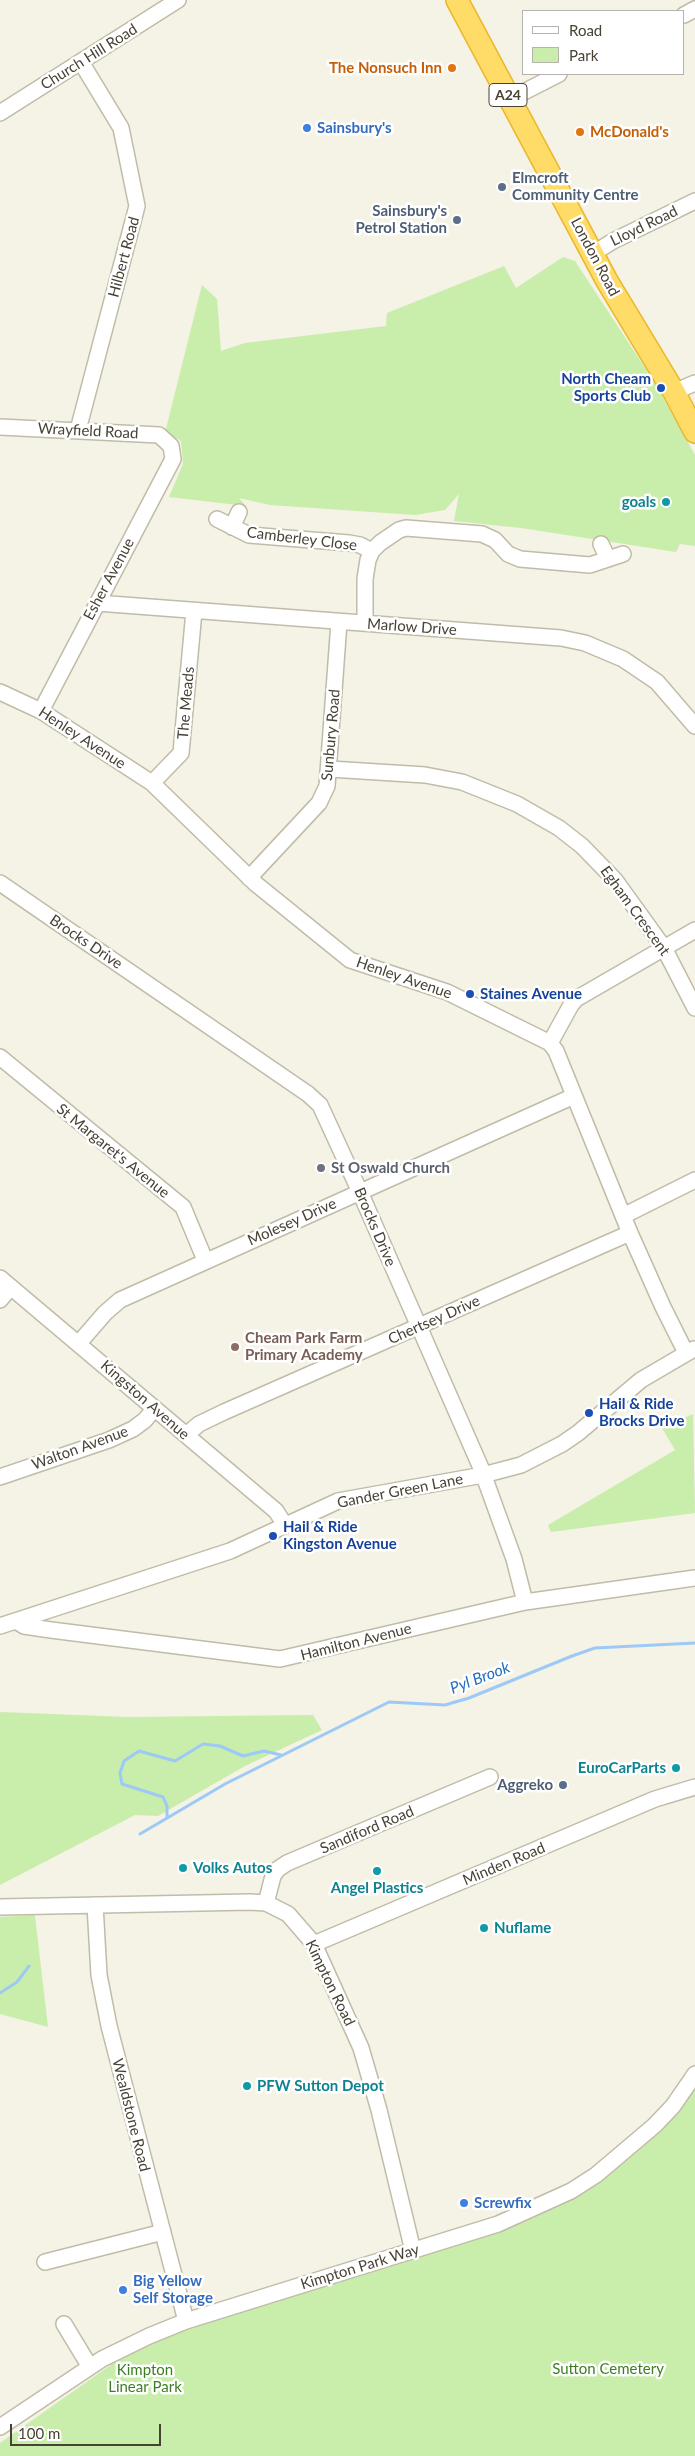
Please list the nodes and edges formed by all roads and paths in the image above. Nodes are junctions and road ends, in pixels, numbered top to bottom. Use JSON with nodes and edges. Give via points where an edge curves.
{"nodes":[{"id":1,"x":178,"y":0,"type":"edge"},
{"id":2,"x":457,"y":0,"type":"edge"},
{"id":3,"x":81,"y":62,"type":"junction"},
{"id":4,"x":557,"y":75,"type":"edge"},
{"id":5,"x":510,"y":99,"type":"junction"},
{"id":6,"x":0,"y":113,"type":"edge"},
{"id":7,"x":695,"y":202,"type":"edge"},
{"id":8,"x":594,"y":252,"type":"junction"},
{"id":9,"x":695,"y":382,"type":"edge"},
{"id":10,"x":674,"y":392,"type":"junction"},
{"id":11,"x":0,"y":428,"type":"edge"},
{"id":12,"x":78,"y":430,"type":"junction"},
{"id":13,"x":695,"y":432,"type":"edge"},
{"id":14,"x":171,"y":446,"type":"joint"},
{"id":15,"x":239,"y":512,"type":"dead end"},
{"id":16,"x":217,"y":519,"type":"dead end"},
{"id":17,"x":232,"y":527,"type":"junction"},
{"id":18,"x":601,"y":544,"type":"dead end"},
{"id":19,"x":372,"y":551,"type":"junction"},
{"id":20,"x":623,"y":554,"type":"dead end"},
{"id":21,"x":608,"y":559,"type":"junction"},
{"id":22,"x":97,"y":602,"type":"junction"},
{"id":23,"x":194,"y":611,"type":"junction"},
{"id":24,"x":339,"y":622,"type":"junction"},
{"id":25,"x":365,"y":624,"type":"junction"},
{"id":26,"x":0,"y":692,"type":"edge"},
{"id":27,"x":41,"y":711,"type":"junction"},
{"id":28,"x":695,"y":726,"type":"edge"},
{"id":29,"x":330,"y":769,"type":"junction"},
{"id":30,"x":152,"y":784,"type":"junction"},
{"id":31,"x":249,"y":878,"type":"junction"},
{"id":32,"x":0,"y":883,"type":"edge"},
{"id":33,"x":695,"y":930,"type":"edge"},
{"id":34,"x":664,"y":948,"type":"junction"},
{"id":35,"x":695,"y":1008,"type":"edge"},
{"id":36,"x":550,"y":1042,"type":"junction"},
{"id":37,"x":0,"y":1057,"type":"edge"},
{"id":38,"x":574,"y":1096,"type":"junction"},
{"id":39,"x":695,"y":1180,"type":"edge"},
{"id":40,"x":360,"y":1192,"type":"junction"},
{"id":41,"x":623,"y":1216,"type":"junction"},
{"id":42,"x":630,"y":1233,"type":"junction"},
{"id":43,"x":205,"y":1260,"type":"junction"},
{"id":44,"x":5,"y":1283,"type":"edge"},
{"id":45,"x":0,"y":1300,"type":"edge"},
{"id":46,"x":418,"y":1327,"type":"junction"},
{"id":47,"x":79,"y":1344,"type":"junction"},
{"id":48,"x":691,"y":1351,"type":"edge"},
{"id":49,"x":154,"y":1409,"type":"junction"},
{"id":50,"x":186,"y":1436,"type":"junction"},
{"id":51,"x":482,"y":1475,"type":"junction"},
{"id":52,"x":0,"y":1477,"type":"edge"},
{"id":53,"x":286,"y":1525,"type":"junction"},
{"id":54,"x":695,"y":1578,"type":"edge"},
{"id":55,"x":525,"y":1602,"type":"junction"},
{"id":56,"x":50,"y":1609,"type":"junction"},
{"id":57,"x":16,"y":1621,"type":"junction"},
{"id":58,"x":0,"y":1626,"type":"edge"},
{"id":59,"x":51,"y":1630,"type":"junction"},
{"id":60,"x":490,"y":1777,"type":"dead end"},
{"id":61,"x":695,"y":1787,"type":"edge"},
{"id":62,"x":266,"y":1903,"type":"junction"},
{"id":63,"x":94,"y":1906,"type":"junction"},
{"id":64,"x":0,"y":1907,"type":"edge"},
{"id":65,"x":314,"y":1944,"type":"junction"},
{"id":66,"x":695,"y":2074,"type":"edge"},
{"id":67,"x":163,"y":2232,"type":"junction"},
{"id":68,"x":413,"y":2251,"type":"junction"},
{"id":69,"x":44,"y":2262,"type":"dead end"},
{"id":70,"x":186,"y":2321,"type":"junction"},
{"id":71,"x":64,"y":2324,"type":"dead end"},
{"id":72,"x":90,"y":2367,"type":"junction"},
{"id":73,"x":0,"y":2427,"type":"edge"}],
"edges":[{"from":1,"to":3,"type":"street","name":"Church Hill Road"},
{"from":2,"to":5,"type":"highway","name":"London Road","number":"A24"},
{"from":3,"to":6,"type":"street","name":"Church Hill Road"},
{"from":3,"to":12,"type":"street","name":"Hilbert Road","via":[[121,128],[137,206]]},
{"from":4,"to":5,"type":"street"},
{"from":5,"to":8,"type":"highway","name":"London Road","number":"A24"},
{"from":7,"to":8,"type":"street","name":"Lloyd Road"},
{"from":8,"to":10,"type":"highway","name":"London Road","number":"A24"},
{"from":9,"to":10,"type":"street"},
{"from":10,"to":13,"type":"highway","name":"London Road","number":"A24"},
{"from":11,"to":12,"type":"street","name":"Wrayfield Road"},
{"from":12,"to":14,"type":"street","name":"Wrayfield Road","via":[[159,435]]},
{"from":14,"to":22,"type":"street","name":"Esher Avenue","via":[[173,459]]},
{"from":15,"to":17,"type":"street","name":"Camberley Close"},
{"from":16,"to":17,"type":"street","name":"Camberley Close"},
{"from":17,"to":19,"type":"street","name":"Camberley Close","via":[[249,535],[349,543]]},
{"from":18,"to":21,"type":"street"},
{"from":19,"to":21,"type":"street","name":"Camberley Close","via":[[399,530],[414,528],[482,534],[520,559],[582,565]]},
{"from":19,"to":25,"type":"street","name":"Camberley Close","via":[[365,578]]},
{"from":20,"to":21,"type":"street","name":"Camberley Close"},
{"from":22,"to":23,"type":"street","name":"Marlow Drive"},
{"from":22,"to":27,"type":"street","name":"Esher Avenue"},
{"from":23,"to":24,"type":"street","name":"Marlow Drive"},
{"from":23,"to":30,"type":"street","name":"The Meads","via":[[181,753]]},
{"from":24,"to":25,"type":"street","name":"Marlow Drive"},
{"from":24,"to":29,"type":"street","name":"Sunbury Road"},
{"from":25,"to":28,"type":"street","name":"Marlow Drive","via":[[561,638],[586,643],[623,659],[658,682]]},
{"from":26,"to":27,"type":"street","name":"Henley Avenue"},
{"from":27,"to":30,"type":"street","name":"Henley Avenue"},
{"from":29,"to":31,"type":"street","name":"Sunbury Road","via":[[328,786],[319,803]]},
{"from":29,"to":34,"type":"street","name":"Egham Crescent","via":[[435,776],[462,782],[517,804],[559,828],[587,851],[615,880]]},
{"from":30,"to":31,"type":"street","name":"Henley Avenue"},
{"from":31,"to":36,"type":"street","name":"Henley Avenue","via":[[350,960],[454,995]]},
{"from":32,"to":40,"type":"street","name":"Brocks Drive","via":[[308,1094],[320,1105]]},
{"from":33,"to":34,"type":"street"},
{"from":34,"to":35,"type":"street","name":"Egham Crescent"},
{"from":34,"to":36,"type":"street","via":[[576,999]]},
{"from":36,"to":38,"type":"street"},
{"from":37,"to":43,"type":"street","name":"St Margaret's Avenue","via":[[182,1207]]},
{"from":38,"to":40,"type":"street","name":"Molesey Drive"},
{"from":38,"to":41,"type":"street"},
{"from":39,"to":41,"type":"street"},
{"from":40,"to":43,"type":"street","name":"Molesey Drive"},
{"from":40,"to":46,"type":"street","name":"Brocks Drive"},
{"from":41,"to":42,"type":"street"},
{"from":42,"to":46,"type":"street","name":"Chertsey Drive"},
{"from":42,"to":48,"type":"street","via":[[663,1307]]},
{"from":43,"to":47,"type":"street","name":"Molesey Drive","via":[[120,1300]]},
{"from":44,"to":45,"type":"street"},
{"from":44,"to":47,"type":"street","name":"Kingston Avenue"},
{"from":46,"to":50,"type":"street","name":"Chertsey Drive","via":[[198,1424]]},
{"from":46,"to":51,"type":"street","name":"Brocks Drive"},
{"from":47,"to":49,"type":"street","name":"Kingston Avenue"},
{"from":48,"to":51,"type":"street","name":"Gander Green Lane","via":[[641,1380],[562,1444],[521,1464]]},
{"from":49,"to":50,"type":"street","name":"Kingston Avenue"},
{"from":49,"to":52,"type":"street","name":"Walton Avenue","via":[[133,1429],[109,1440]]},
{"from":50,"to":53,"type":"street","name":"Kingston Avenue","via":[[276,1510]]},
{"from":51,"to":53,"type":"street","name":"Gander Green Lane","via":[[338,1502]]},
{"from":51,"to":55,"type":"street","name":"Brocks Drive","via":[[514,1559]]},
{"from":53,"to":56,"type":"street","name":"Gander Green Lane","via":[[230,1551]]},
{"from":54,"to":55,"type":"street","name":"Hamilton Avenue"},
{"from":55,"to":59,"type":"street","name":"Hamilton Avenue","via":[[280,1659]]},
{"from":56,"to":57,"type":"street","name":"Gander Green Lane"},
{"from":56,"to":59,"type":"street"},
{"from":57,"to":58,"type":"street","name":"Gander Green Lane"},
{"from":57,"to":59,"type":"street","name":"Hamilton Avenue","via":[[24,1626]]},
{"from":60,"to":62,"type":"street","name":"Sandiford Road","via":[[287,1863],[273,1876]]},
{"from":61,"to":65,"type":"street","name":"Minden Road","via":[[655,1799]]},
{"from":62,"to":63,"type":"street","name":"Kimpton Road","via":[[167,1902]]},
{"from":62,"to":65,"type":"street","name":"Kimpton Road","via":[[288,1914]]},
{"from":63,"to":64,"type":"street","name":"Kimpton Road"},
{"from":63,"to":67,"type":"street","name":"Wealdstone Road","via":[[99,1975],[109,2026]]},
{"from":65,"to":68,"type":"street","name":"Kimpton Road","via":[[367,2064]]},
{"from":66,"to":68,"type":"street","name":"Kimpton Park Way","via":[[672,2106],[630,2149],[577,2187],[515,2218]]},
{"from":67,"to":69,"type":"street"},
{"from":67,"to":70,"type":"street","name":"Wealdstone Road"},
{"from":68,"to":70,"type":"street","name":"Kimpton Park Way"},
{"from":70,"to":72,"type":"street","name":"Kimpton Park Way","via":[[148,2336]]},
{"from":71,"to":72,"type":"street"},
{"from":72,"to":73,"type":"street","name":"Kimpton Park Way"}]}
